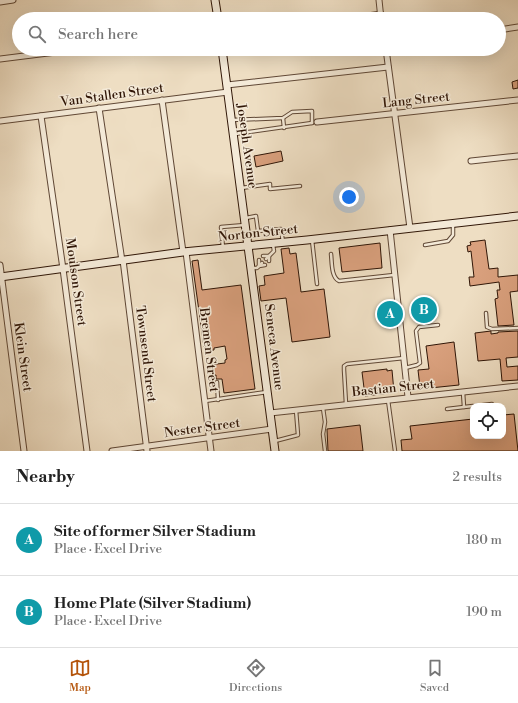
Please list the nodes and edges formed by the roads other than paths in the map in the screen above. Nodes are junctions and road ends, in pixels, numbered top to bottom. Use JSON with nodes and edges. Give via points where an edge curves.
{"nodes":[{"id":1,"x":13,"y":0,"type":"edge"},
{"id":2,"x":215,"y":0,"type":"edge"},
{"id":3,"x":379,"y":0,"type":"edge"},
{"id":4,"x":0,"y":2,"type":"edge"},
{"id":5,"x":217,"y":12,"type":"edge"},
{"id":6,"x":380,"y":12,"type":"edge"},
{"id":7,"x":518,"y":28,"type":"edge"},
{"id":8,"x":506,"y":29,"type":"edge"},
{"id":9,"x":24,"y":56,"type":"edge"},
{"id":10,"x":223,"y":56,"type":"edge"},
{"id":11,"x":387,"y":56,"type":"edge"},
{"id":12,"x":0,"y":59,"type":"edge"},
{"id":13,"x":388,"y":67,"type":"junction"},
{"id":14,"x":227,"y":88,"type":"junction"},
{"id":15,"x":162,"y":100,"type":"junction"},
{"id":16,"x":518,"y":100,"type":"edge"},
{"id":17,"x":99,"y":108,"type":"junction"},
{"id":18,"x":394,"y":114,"type":"junction"},
{"id":19,"x":41,"y":116,"type":"junction"},
{"id":20,"x":283,"y":118,"type":"junction"},
{"id":21,"x":232,"y":120,"type":"junction"},
{"id":22,"x":0,"y":122,"type":"edge"},
{"id":23,"x":314,"y":123,"type":"junction"},
{"id":24,"x":284,"y":128,"type":"junction"},
{"id":25,"x":234,"y":134,"type":"junction"},
{"id":26,"x":518,"y":156,"type":"edge"},
{"id":27,"x":471,"y":161,"type":"dead end"},
{"id":28,"x":300,"y":186,"type":"dead end"},
{"id":29,"x":240,"y":188,"type":"junction"},
{"id":30,"x":518,"y":216,"type":"edge"},
{"id":31,"x":245,"y":221,"type":"junction"},
{"id":32,"x":452,"y":223,"type":"junction"},
{"id":33,"x":410,"y":228,"type":"junction"},
{"id":34,"x":390,"y":230,"type":"junction"},
{"id":35,"x":312,"y":239,"type":"junction"},
{"id":36,"x":283,"y":242,"type":"junction"},
{"id":37,"x":273,"y":243,"type":"junction"},
{"id":38,"x":249,"y":245,"type":"junction"},
{"id":39,"x":425,"y":245,"type":"dead end"},
{"id":40,"x":223,"y":248,"type":"junction"},
{"id":41,"x":185,"y":252,"type":"junction"},
{"id":42,"x":332,"y":254,"type":"dead end"},
{"id":43,"x":263,"y":256,"type":"dead end"},
{"id":44,"x":269,"y":256,"type":"junction"},
{"id":45,"x":266,"y":259,"type":"dead end"},
{"id":46,"x":259,"y":260,"type":"dead end"},
{"id":47,"x":122,"y":261,"type":"junction"},
{"id":48,"x":269,"y":261,"type":"dead end"},
{"id":49,"x":262,"y":263,"type":"dead end"},
{"id":50,"x":0,"y":265,"type":"edge"},
{"id":51,"x":265,"y":265,"type":"dead end"},
{"id":52,"x":259,"y":266,"type":"junction"},
{"id":53,"x":252,"y":268,"type":"junction"},
{"id":54,"x":63,"y":269,"type":"junction"},
{"id":55,"x":395,"y":275,"type":"junction"},
{"id":56,"x":1,"y":277,"type":"edge"},
{"id":57,"x":317,"y":284,"type":"dead end"},
{"id":58,"x":486,"y":313,"type":"dead end"},
{"id":59,"x":438,"y":325,"type":"dead end"},
{"id":60,"x":518,"y":328,"type":"edge"},
{"id":61,"x":404,"y":358,"type":"junction"},
{"id":62,"x":404,"y":368,"type":"junction"},
{"id":63,"x":217,"y":382,"type":"dead end"},
{"id":64,"x":518,"y":386,"type":"edge"},
{"id":65,"x":267,"y":392,"type":"junction"},
{"id":66,"x":463,"y":392,"type":"junction"},
{"id":67,"x":408,"y":397,"type":"junction"},
{"id":68,"x":218,"y":400,"type":"junction"},
{"id":69,"x":388,"y":400,"type":"junction"},
{"id":70,"x":205,"y":401,"type":"junction"},
{"id":71,"x":346,"y":404,"type":"junction"},
{"id":72,"x":470,"y":406,"type":"edge"},
{"id":73,"x":323,"y":407,"type":"junction"},
{"id":74,"x":464,"y":407,"type":"junction"},
{"id":75,"x":447,"y":409,"type":"dead end"},
{"id":76,"x":296,"y":410,"type":"junction"},
{"id":77,"x":270,"y":413,"type":"junction"},
{"id":78,"x":272,"y":429,"type":"junction"},
{"id":79,"x":210,"y":438,"type":"junction"},
{"id":80,"x":274,"y":441,"type":"junction"},
{"id":81,"x":147,"y":449,"type":"edge"},
{"id":82,"x":24,"y":451,"type":"edge"},
{"id":83,"x":87,"y":451,"type":"edge"},
{"id":84,"x":112,"y":451,"type":"edge"},
{"id":85,"x":211,"y":451,"type":"edge"},
{"id":86,"x":275,"y":451,"type":"edge"},
{"id":87,"x":325,"y":451,"type":"edge"},
{"id":88,"x":395,"y":451,"type":"edge"}],
"edges":[{"from":1,"to":4,"type":"street"},
{"from":2,"to":5,"type":"main road"},
{"from":3,"to":6,"type":"street"},
{"from":7,"to":8,"type":"street"},
{"from":9,"to":12,"type":"street"},
{"from":10,"to":14,"type":"main road","name":"Joseph Avenue"},
{"from":11,"to":13,"type":"street"},
{"from":13,"to":14,"type":"street","name":"Van Stallen Street"},
{"from":13,"to":18,"type":"street"},
{"from":14,"to":15,"type":"street","name":"Van Stallen Street"},
{"from":14,"to":21,"type":"main road","name":"Joseph Avenue"},
{"from":15,"to":17,"type":"street","name":"Van Stallen Street"},
{"from":15,"to":41,"type":"street","name":"Bremen Street"},
{"from":16,"to":18,"type":"street","name":"Lang Street"},
{"from":17,"to":19,"type":"street","name":"Van Stallen Street"},
{"from":17,"to":47,"type":"street","name":"Townsend Street"},
{"from":18,"to":23,"type":"street","name":"Lang Street"},
{"from":18,"to":33,"type":"street"},
{"from":19,"to":22,"type":"street","name":"Van Stallen Street"},
{"from":19,"to":54,"type":"street","name":"Moulson Street"},
{"from":20,"to":21,"type":"lane"},
{"from":20,"to":23,"type":"lane","via":[[292,112],[312,111]]},
{"from":20,"to":24,"type":"lane"},
{"from":21,"to":25,"type":"main road","name":"Joseph Avenue"},
{"from":23,"to":24,"type":"lane"},
{"from":24,"to":25,"type":"lane"},
{"from":25,"to":29,"type":"main road","name":"Joseph Avenue"},
{"from":26,"to":27,"type":"street"},
{"from":28,"to":29,"type":"lane","via":[[270,189],[270,184]]},
{"from":29,"to":31,"type":"main road","name":"Joseph Avenue"},
{"from":30,"to":32,"type":"main road","name":"Norton Street"},
{"from":31,"to":36,"type":"lane","via":[[256,216],[258,231],[281,229]]},
{"from":31,"to":38,"type":"main road","name":"Joseph Avenue"},
{"from":31,"to":40,"type":"lane","via":[[221,227]]},
{"from":32,"to":33,"type":"main road","name":"Norton Street"},
{"from":32,"to":39,"type":"lane","via":[[454,235],[448,241]]},
{"from":33,"to":34,"type":"main road","name":"Norton Street"},
{"from":34,"to":35,"type":"main road","name":"Norton Street"},
{"from":34,"to":55,"type":"street"},
{"from":35,"to":36,"type":"main road","name":"Norton Street"},
{"from":35,"to":57,"type":"lane"},
{"from":36,"to":37,"type":"main road","name":"Norton Street"},
{"from":37,"to":38,"type":"main road","name":"Norton Street"},
{"from":37,"to":44,"type":"lane","via":[[274,250]]},
{"from":38,"to":40,"type":"main road","name":"Norton Street"},
{"from":38,"to":53,"type":"main road","name":"Seneca Avenue"},
{"from":40,"to":41,"type":"main road","name":"Norton Street"},
{"from":41,"to":47,"type":"main road","name":"Norton Street"},
{"from":41,"to":70,"type":"street","name":"Bremen Street"},
{"from":42,"to":55,"type":"lane","via":[[335,279],[339,281]]},
{"from":43,"to":44,"type":"lane"},
{"from":44,"to":45,"type":"lane"},
{"from":44,"to":48,"type":"lane"},
{"from":46,"to":52,"type":"lane"},
{"from":47,"to":54,"type":"main road","name":"Norton Street"},
{"from":47,"to":81,"type":"street","name":"Townsend Street"},
{"from":49,"to":52,"type":"lane"},
{"from":50,"to":56,"type":"street","name":"Klein Street"},
{"from":51,"to":52,"type":"lane"},
{"from":52,"to":53,"type":"lane"},
{"from":53,"to":65,"type":"main road","name":"Seneca Avenue"},
{"from":54,"to":56,"type":"main road","name":"Norton Street"},
{"from":54,"to":83,"type":"street","name":"Moulson Street"},
{"from":55,"to":61,"type":"street"},
{"from":56,"to":82,"type":"street","name":"Klein Street"},
{"from":58,"to":60,"type":"lane","via":[[487,327]]},
{"from":59,"to":62,"type":"lane","via":[[419,327],[416,331],[420,363]]},
{"from":61,"to":62,"type":"street"},
{"from":61,"to":71,"type":"lane","via":[[344,366]]},
{"from":62,"to":67,"type":"street"},
{"from":63,"to":68,"type":"lane"},
{"from":64,"to":66,"type":"street","name":"Bastian Street"},
{"from":65,"to":68,"type":"lane"},
{"from":65,"to":77,"type":"main road","name":"Seneca Avenue"},
{"from":66,"to":67,"type":"street","name":"Bastian Street"},
{"from":66,"to":74,"type":"lane"},
{"from":67,"to":69,"type":"street","name":"Bastian Street"},
{"from":68,"to":70,"type":"lane"},
{"from":69,"to":71,"type":"street","name":"Bastian Street"},
{"from":69,"to":88,"type":"lane"},
{"from":70,"to":79,"type":"street","name":"Bremen Street"},
{"from":71,"to":73,"type":"street","name":"Bastian Street"},
{"from":72,"to":74,"type":"lane"},
{"from":73,"to":76,"type":"street","name":"Bastian Street"},
{"from":73,"to":87,"type":"lane"},
{"from":74,"to":75,"type":"lane"},
{"from":76,"to":77,"type":"street","name":"Bastian Street"},
{"from":76,"to":80,"type":"lane","via":[[298,435]]},
{"from":77,"to":78,"type":"main road","name":"Seneca Avenue"},
{"from":78,"to":79,"type":"street","name":"Nester Street"},
{"from":78,"to":80,"type":"main road","name":"Seneca Avenue"},
{"from":79,"to":81,"type":"street","name":"Nester Street"},
{"from":79,"to":85,"type":"street","name":"Bremen Street"},
{"from":80,"to":86,"type":"main road","name":"Seneca Avenue"},
{"from":81,"to":84,"type":"street","name":"Nester Street"}]}
